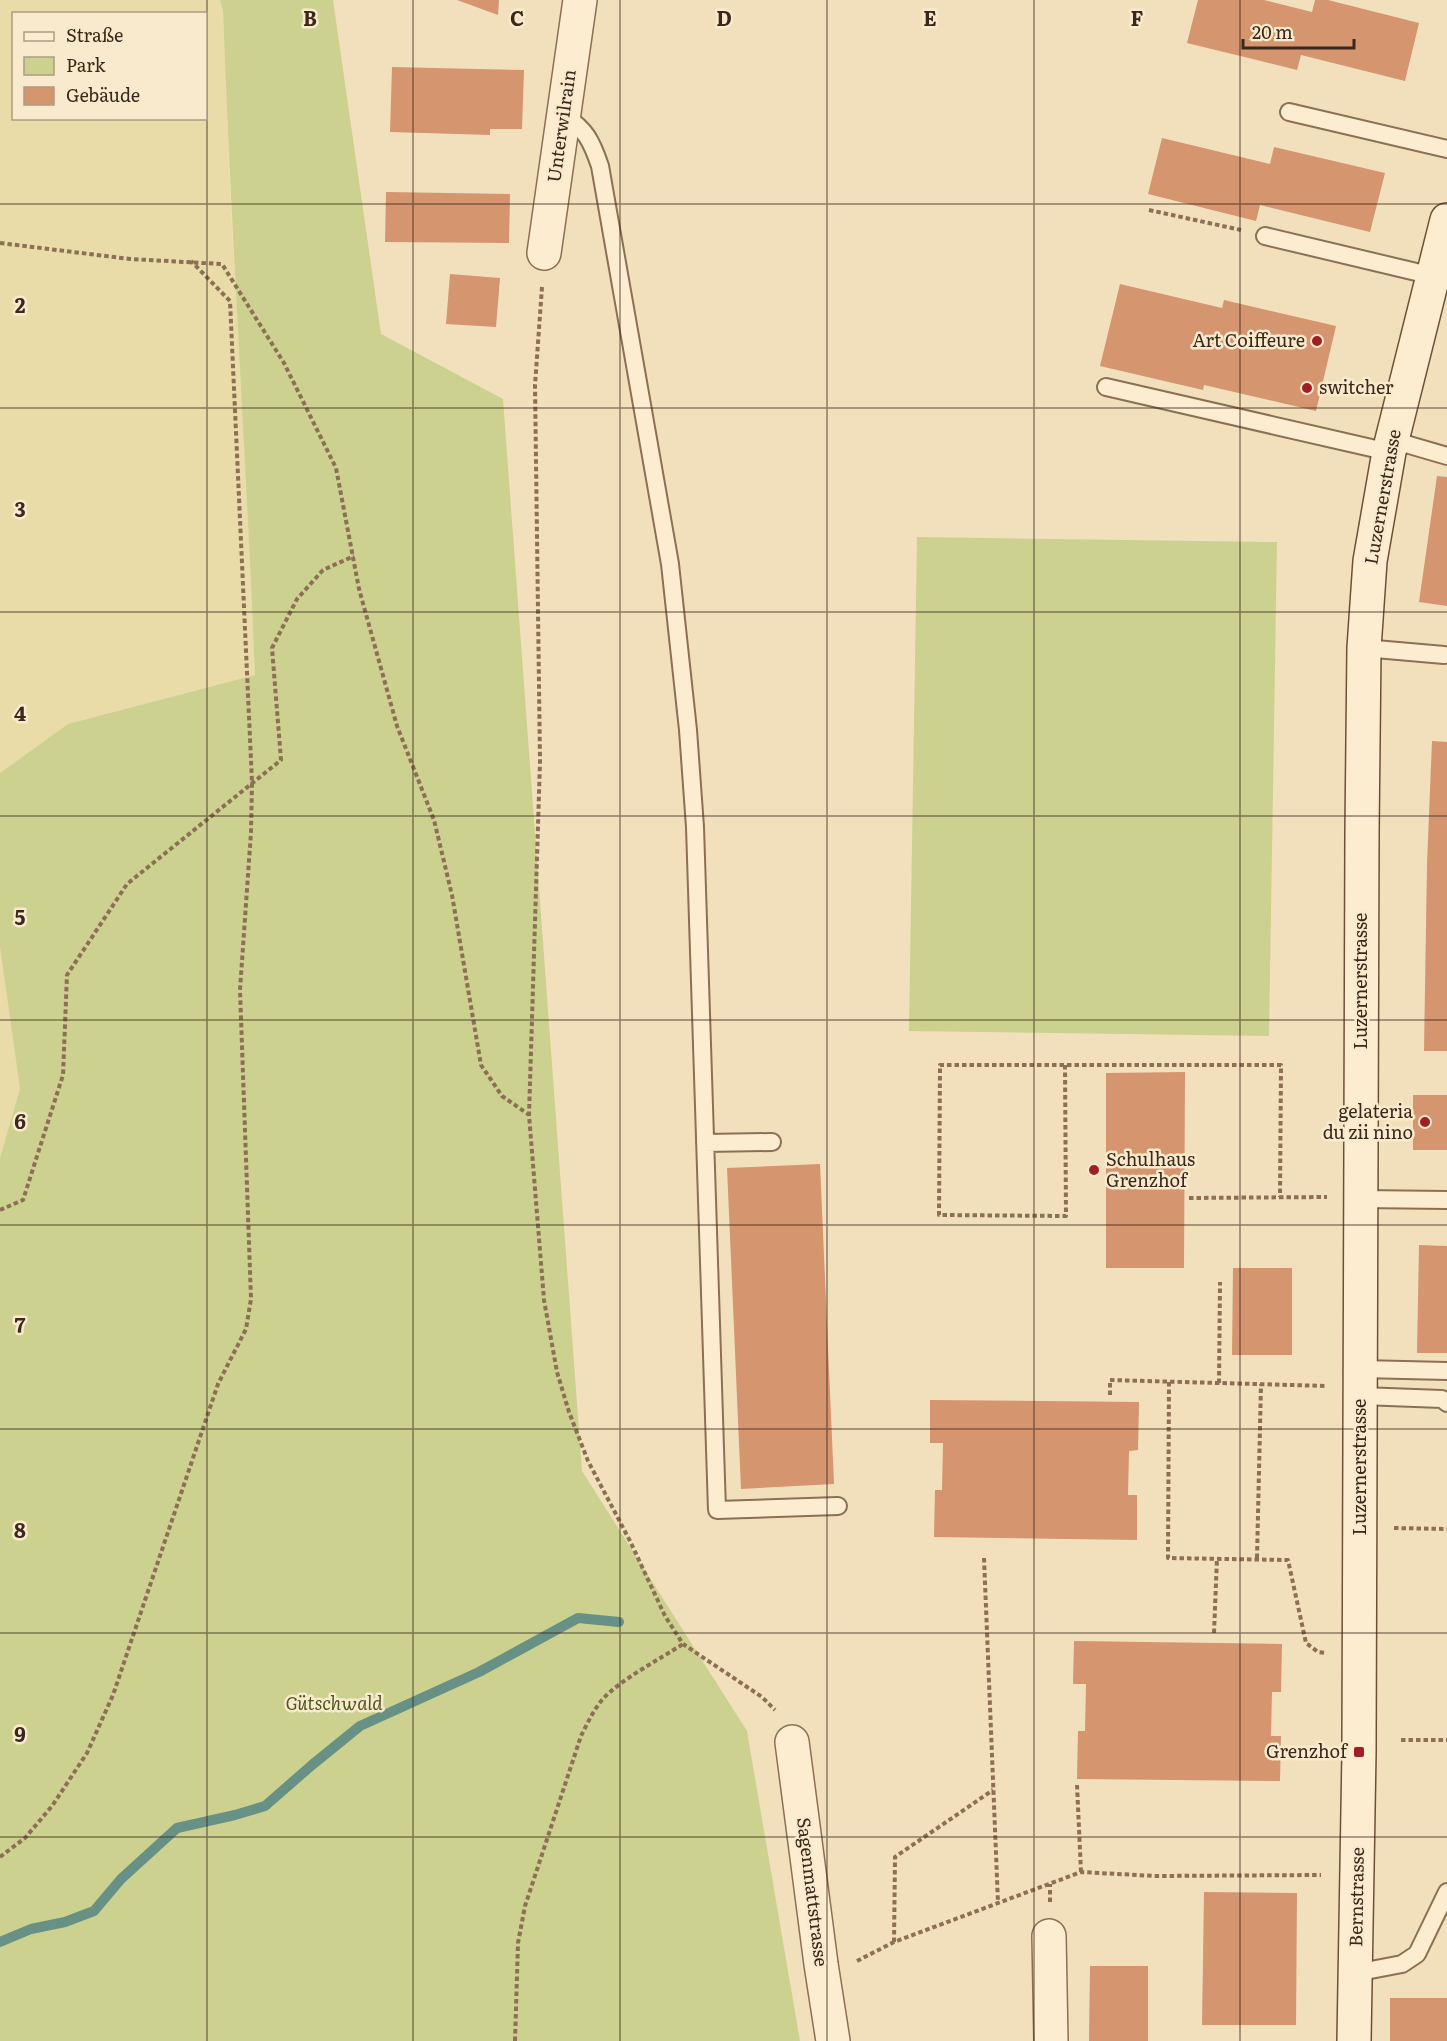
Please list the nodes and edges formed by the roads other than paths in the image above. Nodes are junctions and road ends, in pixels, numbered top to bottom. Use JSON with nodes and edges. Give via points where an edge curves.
{"nodes":[{"id":1,"x":580,"y":0,"type":"edge"},
{"id":2,"x":1289,"y":112,"type":"dead end"},
{"id":3,"x":564,"y":115,"type":"junction"},
{"id":4,"x":1447,"y":149,"type":"edge"},
{"id":5,"x":1447,"y":220,"type":"edge"},
{"id":6,"x":1266,"y":236,"type":"road end"},
{"id":7,"x":544,"y":253,"type":"road end"},
{"id":8,"x":1436,"y":287,"type":"edge"},
{"id":9,"x":1106,"y":387,"type":"dead end"},
{"id":10,"x":1390,"y":446,"type":"junction"},
{"id":11,"x":1447,"y":456,"type":"edge"},
{"id":12,"x":1364,"y":648,"type":"junction"},
{"id":13,"x":1444,"y":655,"type":"dead end"},
{"id":14,"x":772,"y":1142,"type":"dead end"},
{"id":15,"x":705,"y":1143,"type":"junction"},
{"id":16,"x":1346,"y":1198,"type":"junction"},
{"id":17,"x":1447,"y":1200,"type":"edge"},
{"id":18,"x":1447,"y":1371,"type":"edge"},
{"id":19,"x":1361,"y":1383,"type":"junction"},
{"id":20,"x":1447,"y":1403,"type":"edge"},
{"id":21,"x":838,"y":1506,"type":"dead end"},
{"id":22,"x":792,"y":1742,"type":"road end"},
{"id":23,"x":1359,"y":1752,"type":"joint"},
{"id":24,"x":1447,"y":1892,"type":"edge"},
{"id":25,"x":1049,"y":1936,"type":"dead end"},
{"id":26,"x":1355,"y":1973,"type":"junction"},
{"id":27,"x":833,"y":2041,"type":"edge"},
{"id":28,"x":1051,"y":2041,"type":"edge"},
{"id":29,"x":1354,"y":2041,"type":"edge"}],
"edges":[{"from":1,"to":3,"type":"main road","name":"Unterwilrain"},
{"from":2,"to":4,"type":"lane"},
{"from":3,"to":7,"type":"main road","name":"Unterwilrain"},
{"from":3,"to":15,"type":"lane","via":[[592,142],[600,166],[670,564],[695,827]]},
{"from":5,"to":8,"type":"main road","name":"Luzernerstrasse"},
{"from":6,"to":8,"type":"lane"},
{"from":8,"to":10,"type":"main road","name":"Luzernerstrasse"},
{"from":9,"to":10,"type":"lane"},
{"from":10,"to":11,"type":"lane"},
{"from":10,"to":12,"type":"main road","name":"Luzernerstrasse","via":[[1370,561]]},
{"from":12,"to":13,"type":"lane"},
{"from":12,"to":16,"type":"main road","name":"Luzernerstrasse","via":[[1362,821]]},
{"from":14,"to":15,"type":"lane"},
{"from":15,"to":21,"type":"lane","via":[[717,1510]]},
{"from":16,"to":17,"type":"lane"},
{"from":16,"to":19,"type":"main road","name":"Luzernerstrasse"},
{"from":18,"to":19,"type":"lane"},
{"from":19,"to":20,"type":"lane"},
{"from":19,"to":23,"type":"main road","name":"Luzernerstrasse"},
{"from":22,"to":27,"type":"main road","name":"Sagenmattstrasse"},
{"from":23,"to":26,"type":"main road","name":"Bernstrasse"},
{"from":24,"to":26,"type":"lane","via":[[1416,1954],[1402,1964]]},
{"from":25,"to":28,"type":"main road"},
{"from":26,"to":29,"type":"main road","name":"Bernstrasse"}]}
